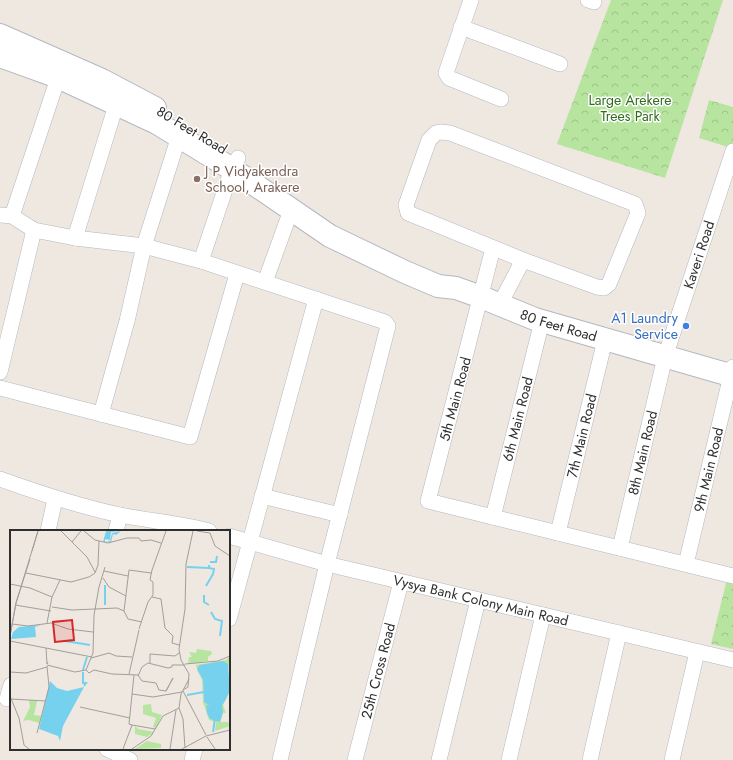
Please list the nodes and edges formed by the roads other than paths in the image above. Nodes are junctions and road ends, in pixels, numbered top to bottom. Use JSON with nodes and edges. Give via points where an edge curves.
{"nodes":[{"id":1,"x":471,"y":0,"type":"edge"},
{"id":2,"x":461,"y":27,"type":"junction"},
{"id":3,"x":0,"y":36,"type":"edge"},
{"id":4,"x":0,"y":56,"type":"edge"},
{"id":5,"x":560,"y":64,"type":"dead end"},
{"id":6,"x":61,"y":70,"type":"junction"},
{"id":7,"x":501,"y":99,"type":"dead end"},
{"id":8,"x":116,"y":105,"type":"junction"},
{"id":9,"x":179,"y":136,"type":"junction"},
{"id":10,"x":733,"y":151,"type":"edge"},
{"id":11,"x":235,"y":164,"type":"junction"},
{"id":12,"x":291,"y":210,"type":"junction"},
{"id":13,"x":6,"y":216,"type":"edge"},
{"id":14,"x":34,"y":230,"type":"junction"},
{"id":15,"x":75,"y":238,"type":"junction"},
{"id":16,"x":144,"y":246,"type":"junction"},
{"id":17,"x":493,"y":248,"type":"junction"},
{"id":18,"x":523,"y":260,"type":"junction"},
{"id":19,"x":201,"y":262,"type":"junction"},
{"id":20,"x":237,"y":274,"type":"junction"},
{"id":21,"x":265,"y":282,"type":"junction"},
{"id":22,"x":456,"y":288,"type":"junction"},
{"id":23,"x":316,"y":299,"type":"junction"},
{"id":24,"x":491,"y":301,"type":"junction"},
{"id":25,"x":542,"y":321,"type":"junction"},
{"id":26,"x":605,"y":340,"type":"junction"},
{"id":27,"x":664,"y":357,"type":"junction"},
{"id":28,"x":0,"y":372,"type":"edge"},
{"id":29,"x":732,"y":373,"type":"edge"},
{"id":30,"x":0,"y":388,"type":"edge"},
{"id":31,"x":101,"y":414,"type":"junction"},
{"id":32,"x":0,"y":479,"type":"edge"},
{"id":33,"x":262,"y":496,"type":"junction"},
{"id":34,"x":55,"y":499,"type":"junction"},
{"id":35,"x":120,"y":515,"type":"junction"},
{"id":36,"x":340,"y":515,"type":"junction"},
{"id":37,"x":493,"y":517,"type":"junction"},
{"id":38,"x":184,"y":528,"type":"edge"},
{"id":39,"x":48,"y":530,"type":"edge"},
{"id":40,"x":116,"y":530,"type":"edge"},
{"id":41,"x":201,"y":530,"type":"edge"},
{"id":42,"x":558,"y":533,"type":"junction"},
{"id":43,"x":230,"y":536,"type":"edge"},
{"id":44,"x":250,"y":542,"type":"junction"},
{"id":45,"x":620,"y":548,"type":"junction"},
{"id":46,"x":327,"y":564,"type":"junction"},
{"id":47,"x":686,"y":564,"type":"junction"},
{"id":48,"x":733,"y":576,"type":"edge"},
{"id":49,"x":401,"y":582,"type":"junction"},
{"id":50,"x":478,"y":600,"type":"junction"},
{"id":51,"x":230,"y":615,"type":"edge"},
{"id":52,"x":543,"y":615,"type":"junction"},
{"id":53,"x":619,"y":633,"type":"junction"},
{"id":54,"x":697,"y":652,"type":"junction"},
{"id":55,"x":733,"y":660,"type":"edge"},
{"id":56,"x":10,"y":688,"type":"edge"},
{"id":57,"x":6,"y":699,"type":"edge"},
{"id":58,"x":110,"y":750,"type":"edge"},
{"id":59,"x":195,"y":750,"type":"edge"},
{"id":60,"x":129,"y":756,"type":"edge"},
{"id":61,"x":192,"y":760,"type":"edge"},
{"id":62,"x":280,"y":760,"type":"edge"},
{"id":63,"x":355,"y":760,"type":"edge"},
{"id":64,"x":439,"y":760,"type":"edge"},
{"id":65,"x":509,"y":760,"type":"edge"},
{"id":66,"x":590,"y":760,"type":"edge"},
{"id":67,"x":672,"y":760,"type":"edge"}],
"edges":[{"from":1,"to":2,"type":"street"},
{"from":2,"to":5,"type":"street"},
{"from":2,"to":7,"type":"street","via":[[446,73],[449,78]]},
{"from":3,"to":6,"type":"main road","name":"80 Feet Road"},
{"from":4,"to":6,"type":"main road","name":"80 Feet Road"},
{"from":6,"to":8,"type":"main road","name":"80 Feet Road"},
{"from":6,"to":11,"type":"main road","name":"80 Feet Road","via":[[102,80],[186,124]]},
{"from":6,"to":13,"type":"street"},
{"from":8,"to":9,"type":"main road","name":"80 Feet Road"},
{"from":8,"to":15,"type":"street"},
{"from":9,"to":11,"type":"main road","name":"80 Feet Road"},
{"from":9,"to":16,"type":"street"},
{"from":10,"to":27,"type":"street","name":"Kaveri Road"},
{"from":11,"to":12,"type":"main road","name":"80 Feet Road"},
{"from":11,"to":19,"type":"street"},
{"from":11,"to":22,"type":"main road","name":"80 Feet Road","via":[[407,260],[444,275]]},
{"from":12,"to":21,"type":"street"},
{"from":12,"to":22,"type":"main road","name":"80 Feet Road","via":[[330,236],[405,272],[438,286]]},
{"from":13,"to":14,"type":"street"},
{"from":14,"to":15,"type":"street"},
{"from":14,"to":28,"type":"street"},
{"from":15,"to":16,"type":"street"},
{"from":16,"to":19,"type":"street"},
{"from":16,"to":31,"type":"street","via":[[127,321]]},
{"from":17,"to":18,"type":"street"},
{"from":17,"to":18,"type":"street","via":[[408,213],[406,209],[429,140],[436,133],[450,133],[635,204],[637,207],[638,213],[624,249],[609,284],[604,288]]},
{"from":17,"to":24,"type":"street"},
{"from":18,"to":24,"type":"street"},
{"from":19,"to":20,"type":"street"},
{"from":20,"to":21,"type":"street"},
{"from":20,"to":31,"type":"street","via":[[190,437]]},
{"from":21,"to":23,"type":"street"},
{"from":22,"to":24,"type":"main road","name":"80 Feet Road"},
{"from":23,"to":33,"type":"street"},
{"from":23,"to":36,"type":"street","via":[[385,322],[389,329]]},
{"from":24,"to":25,"type":"main road","name":"80 Feet Road"},
{"from":24,"to":37,"type":"street","name":"5th Main Road","via":[[428,501]]},
{"from":25,"to":26,"type":"main road","name":"80 Feet Road"},
{"from":25,"to":37,"type":"street","name":"6th Main Road"},
{"from":26,"to":27,"type":"main road","name":"80 Feet Road"},
{"from":26,"to":42,"type":"street","name":"7th Main Road"},
{"from":27,"to":29,"type":"main road","name":"80 Feet Road"},
{"from":27,"to":45,"type":"street","name":"8th Main Road"},
{"from":29,"to":47,"type":"street","name":"9th Main Road"},
{"from":30,"to":31,"type":"street"},
{"from":32,"to":34,"type":"street"},
{"from":33,"to":36,"type":"street"},
{"from":33,"to":44,"type":"street"},
{"from":34,"to":35,"type":"street"},
{"from":34,"to":39,"type":"street"},
{"from":35,"to":38,"type":"street"},
{"from":35,"to":40,"type":"street"},
{"from":36,"to":46,"type":"street"},
{"from":37,"to":42,"type":"street"},
{"from":38,"to":41,"type":"street"},
{"from":42,"to":45,"type":"street"},
{"from":43,"to":44,"type":"street","name":"Vysya Bank Colony Main Road"},
{"from":44,"to":46,"type":"street","name":"Vysya Bank Colony Main Road"},
{"from":44,"to":51,"type":"street"},
{"from":45,"to":47,"type":"street"},
{"from":46,"to":49,"type":"street","name":"Vysya Bank Colony Main Road"},
{"from":46,"to":62,"type":"street"},
{"from":47,"to":48,"type":"street"},
{"from":49,"to":50,"type":"street","name":"Vysya Bank Colony Main Road"},
{"from":49,"to":63,"type":"street","name":"25th Cross Road"},
{"from":50,"to":52,"type":"street","name":"Vysya Bank Colony Main Road"},
{"from":50,"to":64,"type":"street"},
{"from":52,"to":53,"type":"street","name":"Vysya Bank Colony Main Road"},
{"from":52,"to":65,"type":"street"},
{"from":53,"to":54,"type":"street","name":"Vysya Bank Colony Main Road"},
{"from":53,"to":66,"type":"street"},
{"from":54,"to":55,"type":"street","name":"Vysya Bank Colony Main Road"},
{"from":54,"to":67,"type":"street"},
{"from":56,"to":57,"type":"street"},
{"from":58,"to":60,"type":"street"},
{"from":59,"to":61,"type":"street"}]}
